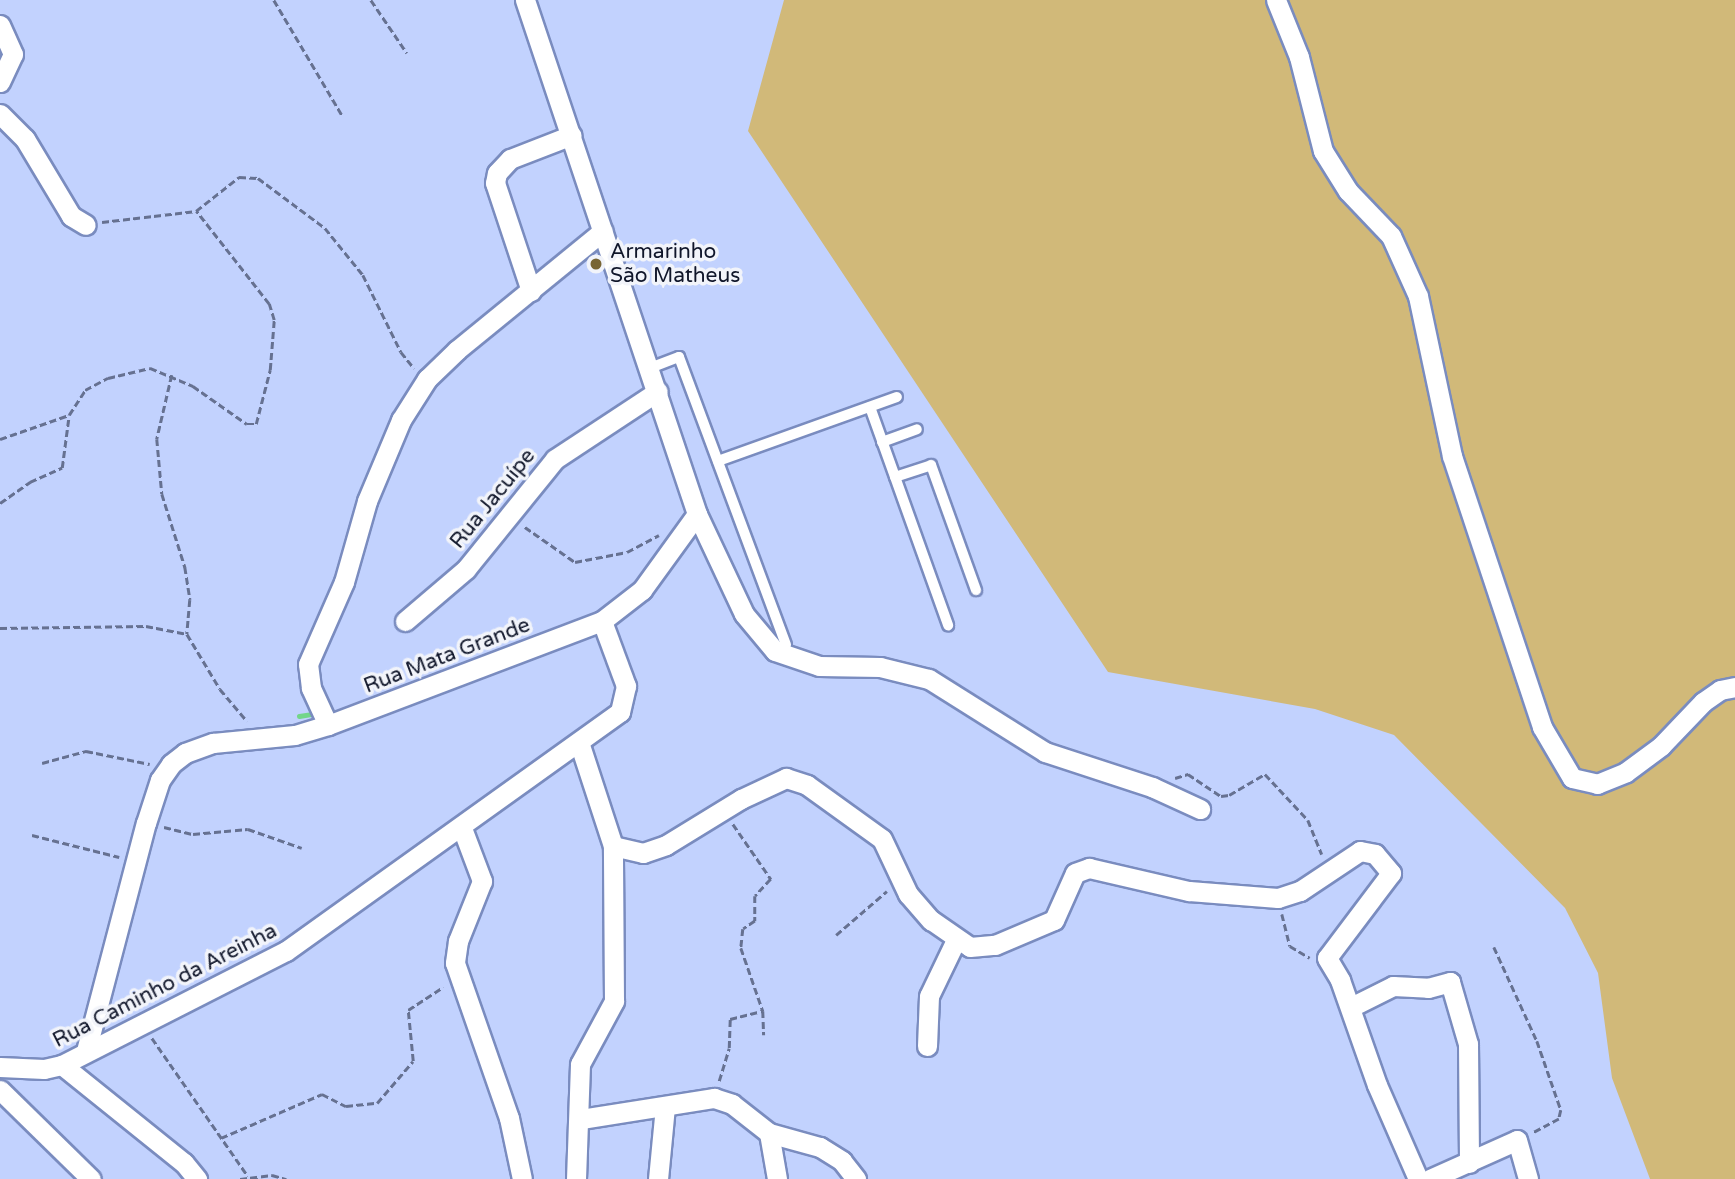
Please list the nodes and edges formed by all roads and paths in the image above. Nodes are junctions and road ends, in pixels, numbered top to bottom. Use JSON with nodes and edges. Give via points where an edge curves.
{"nodes":[{"id":1,"x":274,"y":0,"type":"edge"},
{"id":2,"x":371,"y":0,"type":"edge"},
{"id":3,"x":525,"y":0,"type":"edge"},
{"id":4,"x":1276,"y":0,"type":"edge"},
{"id":5,"x":0,"y":25,"type":"edge"},
{"id":6,"x":407,"y":53,"type":"dead end"},
{"id":7,"x":0,"y":82,"type":"edge"},
{"id":8,"x":0,"y":114,"type":"edge"},
{"id":9,"x":342,"y":115,"type":"dead end"},
{"id":10,"x":572,"y":135,"type":"junction"},
{"id":11,"x":196,"y":211,"type":"junction"},
{"id":12,"x":86,"y":225,"type":"joint"},
{"id":13,"x":603,"y":231,"type":"junction"},
{"id":14,"x":531,"y":291,"type":"junction"},
{"id":15,"x":650,"y":368,"type":"junction"},
{"id":16,"x":172,"y":374,"type":"junction"},
{"id":17,"x":427,"y":379,"type":"junction"},
{"id":18,"x":658,"y":391,"type":"junction"},
{"id":19,"x":897,"y":397,"type":"dead end"},
{"id":20,"x":870,"y":407,"type":"junction"},
{"id":21,"x":69,"y":415,"type":"junction"},
{"id":22,"x":917,"y":429,"type":"dead end"},
{"id":23,"x":0,"y":439,"type":"edge"},
{"id":24,"x":882,"y":442,"type":"junction"},
{"id":25,"x":718,"y":461,"type":"junction"},
{"id":26,"x":895,"y":477,"type":"junction"},
{"id":27,"x":0,"y":503,"type":"edge"},
{"id":28,"x":509,"y":513,"type":"junction"},
{"id":29,"x":697,"y":514,"type":"junction"},
{"id":30,"x":662,"y":533,"type":"dead end"},
{"id":31,"x":976,"y":590,"type":"dead end"},
{"id":32,"x":405,"y":621,"type":"dead end"},
{"id":33,"x":602,"y":621,"type":"junction"},
{"id":34,"x":948,"y":625,"type":"dead end"},
{"id":35,"x":0,"y":628,"type":"edge"},
{"id":36,"x":187,"y":634,"type":"junction"},
{"id":37,"x":786,"y":645,"type":"dead end"},
{"id":38,"x":1735,"y":687,"type":"edge"},
{"id":39,"x":328,"y":725,"type":"junction"},
{"id":40,"x":262,"y":738,"type":"junction"},
{"id":41,"x":579,"y":742,"type":"junction"},
{"id":42,"x":42,"y":763,"type":"dead end"},
{"id":43,"x":165,"y":772,"type":"junction"},
{"id":44,"x":1152,"y":787,"type":"junction"},
{"id":45,"x":723,"y":809,"type":"junction"},
{"id":46,"x":1200,"y":809,"type":"dead end"},
{"id":47,"x":146,"y":822,"type":"junction"},
{"id":48,"x":462,"y":828,"type":"junction"},
{"id":49,"x":33,"y":835,"type":"dead end"},
{"id":50,"x":613,"y":846,"type":"junction"},
{"id":51,"x":302,"y":848,"type":"dead end"},
{"id":52,"x":136,"y":862,"type":"junction"},
{"id":53,"x":1328,"y":870,"type":"junction"},
{"id":54,"x":900,"y":880,"type":"junction"},
{"id":55,"x":1278,"y":898,"type":"junction"},
{"id":56,"x":836,"y":936,"type":"dead end"},
{"id":57,"x":956,"y":940,"type":"junction"},
{"id":58,"x":1494,"y":947,"type":"dead end"},
{"id":59,"x":1327,"y":958,"type":"junction"},
{"id":60,"x":458,"y":979,"type":"junction"},
{"id":61,"x":1351,"y":1007,"type":"junction"},
{"id":62,"x":764,"y":1010,"type":"junction"},
{"id":63,"x":141,"y":1022,"type":"junction"},
{"id":64,"x":764,"y":1035,"type":"dead end"},
{"id":65,"x":927,"y":1046,"type":"dead end"},
{"id":66,"x":86,"y":1051,"type":"junction"},
{"id":67,"x":62,"y":1065,"type":"junction"},
{"id":68,"x":0,"y":1067,"type":"edge"},
{"id":69,"x":0,"y":1090,"type":"edge"},
{"id":70,"x":714,"y":1098,"type":"junction"},
{"id":71,"x":665,"y":1106,"type":"junction"},
{"id":72,"x":581,"y":1119,"type":"junction"},
{"id":73,"x":769,"y":1133,"type":"junction"},
{"id":74,"x":221,"y":1138,"type":"junction"},
{"id":75,"x":1517,"y":1140,"type":"junction"},
{"id":76,"x":1469,"y":1163,"type":"junction"},
{"id":77,"x":248,"y":1176,"type":"junction"},
{"id":78,"x":91,"y":1179,"type":"edge"},
{"id":79,"x":197,"y":1179,"type":"edge"},
{"id":80,"x":240,"y":1179,"type":"edge"},
{"id":81,"x":286,"y":1179,"type":"edge"},
{"id":82,"x":522,"y":1179,"type":"edge"},
{"id":83,"x":576,"y":1179,"type":"edge"},
{"id":84,"x":658,"y":1179,"type":"edge"},
{"id":85,"x":777,"y":1179,"type":"edge"},
{"id":86,"x":856,"y":1179,"type":"edge"},
{"id":87,"x":1418,"y":1179,"type":"edge"},
{"id":88,"x":1430,"y":1179,"type":"edge"},
{"id":89,"x":1528,"y":1179,"type":"edge"}],
"edges":[{"from":1,"to":9,"type":"path"},
{"from":2,"to":6,"type":"path"},
{"from":3,"to":10,"type":"street"},
{"from":4,"to":38,"type":"street","via":[[1299,57],[1323,151],[1348,191],[1391,236],[1418,296],[1452,456],[1542,727],[1572,778],[1597,784],[1626,772],[1661,746],[1703,702],[1720,690]]},
{"from":5,"to":7,"type":"street","via":[[13,54]]},
{"from":8,"to":12,"type":"street","via":[[25,139],[71,216]]},
{"from":10,"to":13,"type":"street"},
{"from":10,"to":14,"type":"street","via":[[510,159],[497,173],[495,183]]},
{"from":11,"to":12,"type":"path"},
{"from":11,"to":16,"type":"path","via":[[269,304],[274,320],[261,415],[256,424],[247,424]]},
{"from":11,"to":17,"type":"path","via":[[239,177],[250,175],[286,196],[325,228],[363,275],[401,352]]},
{"from":13,"to":14,"type":"street"},
{"from":13,"to":15,"type":"street"},
{"from":14,"to":17,"type":"street"},
{"from":15,"to":18,"type":"street"},
{"from":15,"to":25,"type":"lane","via":[[679,357]]},
{"from":16,"to":21,"type":"path","via":[[150,368],[108,378],[85,390]]},
{"from":16,"to":36,"type":"path","via":[[157,439],[162,494],[185,567],[190,600]]},
{"from":17,"to":39,"type":"street","via":[[383,458],[356,532],[344,582],[308,664],[311,688]]},
{"from":18,"to":28,"type":"street","name":"Rua Jacuípe","via":[[555,459]]},
{"from":18,"to":29,"type":"street"},
{"from":19,"to":20,"type":"lane"},
{"from":20,"to":24,"type":"lane"},
{"from":20,"to":25,"type":"lane"},
{"from":21,"to":23,"type":"path"},
{"from":21,"to":27,"type":"path","via":[[62,468],[30,482]]},
{"from":22,"to":24,"type":"lane"},
{"from":24,"to":26,"type":"lane"},
{"from":25,"to":37,"type":"lane"},
{"from":26,"to":31,"type":"lane","via":[[931,465]]},
{"from":26,"to":34,"type":"lane"},
{"from":28,"to":30,"type":"path","via":[[575,562],[627,552]]},
{"from":28,"to":32,"type":"street","name":"Rua Jacuípe","via":[[466,569]]},
{"from":29,"to":33,"type":"street","name":"Rua Mata Grande","via":[[642,590]]},
{"from":29,"to":44,"type":"street","via":[[744,614],[775,652],[819,666],[880,667],[929,679],[1045,752]]},
{"from":33,"to":39,"type":"street","name":"Rua Mata Grande"},
{"from":33,"to":41,"type":"street","name":"Rua Caminho da Areinha","via":[[626,686],[620,712]]},
{"from":35,"to":36,"type":"path","via":[[146,626]]},
{"from":36,"to":40,"type":"path","via":[[220,690]]},
{"from":39,"to":40,"type":"street","name":"Rua Mata Grande"},
{"from":40,"to":43,"type":"street","name":"Rua Mata Grande","via":[[198,747]]},
{"from":41,"to":48,"type":"street","name":"Rua Caminho da Areinha"},
{"from":41,"to":50,"type":"street"},
{"from":42,"to":43,"type":"path","via":[[86,751],[153,764]]},
{"from":43,"to":47,"type":"street"},
{"from":44,"to":46,"type":"street"},
{"from":44,"to":53,"type":"path","via":[[1188,775],[1221,796],[1265,774],[1308,820]]},
{"from":45,"to":50,"type":"street","via":[[666,845],[643,853]]},
{"from":45,"to":54,"type":"street","via":[[786,778],[807,785],[882,839]]},
{"from":45,"to":62,"type":"path","via":[[771,879],[755,896],[755,921],[743,929],[741,948]]},
{"from":47,"to":51,"type":"path","via":[[193,834],[248,830]]},
{"from":47,"to":52,"type":"street"},
{"from":48,"to":60,"type":"street","via":[[482,881],[458,941]]},
{"from":48,"to":63,"type":"street","name":"Rua Caminho da Areinha","via":[[286,951]]},
{"from":49,"to":52,"type":"path"},
{"from":50,"to":72,"type":"street","via":[[614,1000],[580,1064]]},
{"from":52,"to":66,"type":"street"},
{"from":53,"to":55,"type":"street","via":[[1300,891]]},
{"from":53,"to":59,"type":"street","via":[[1360,851],[1375,854],[1391,873]]},
{"from":54,"to":56,"type":"path"},
{"from":54,"to":57,"type":"street","via":[[931,920]]},
{"from":55,"to":57,"type":"street","via":[[1189,891],[1089,868],[1075,873],[1054,920],[995,945],[970,947]]},
{"from":55,"to":59,"type":"path","via":[[1290,946],[1312,959]]},
{"from":57,"to":65,"type":"street","via":[[929,996]]},
{"from":58,"to":75,"type":"path","via":[[1537,1041],[1561,1110],[1549,1125]]},
{"from":59,"to":61,"type":"street"},
{"from":60,"to":74,"type":"path","via":[[415,1001],[408,1010],[413,1061],[377,1103],[346,1106],[322,1094]]},
{"from":60,"to":82,"type":"street","via":[[487,1047]]},
{"from":61,"to":76,"type":"street","via":[[1393,986],[1428,988],[1450,982],[1468,1044]]},
{"from":61,"to":87,"type":"street","via":[[1377,1085]]},
{"from":62,"to":64,"type":"path"},
{"from":62,"to":70,"type":"path","via":[[730,1019],[729,1048]]},
{"from":63,"to":66,"type":"street","name":"Rua Caminho da Areinha"},
{"from":63,"to":74,"type":"path"},
{"from":66,"to":67,"type":"street","name":"Rua Caminho da Areinha"},
{"from":67,"to":68,"type":"street","name":"Rua Caminho da Areinha"},
{"from":67,"to":79,"type":"street","via":[[184,1163]]},
{"from":69,"to":78,"type":"street"},
{"from":70,"to":71,"type":"street"},
{"from":70,"to":73,"type":"street","via":[[732,1104]]},
{"from":71,"to":72,"type":"street"},
{"from":71,"to":84,"type":"street"},
{"from":72,"to":83,"type":"street"},
{"from":73,"to":85,"type":"street"},
{"from":73,"to":86,"type":"street","via":[[820,1147],[842,1161]]},
{"from":74,"to":77,"type":"path"},
{"from":75,"to":76,"type":"street"},
{"from":75,"to":89,"type":"street"},
{"from":76,"to":88,"type":"street"},
{"from":77,"to":80,"type":"path"},
{"from":77,"to":81,"type":"path"}]}
